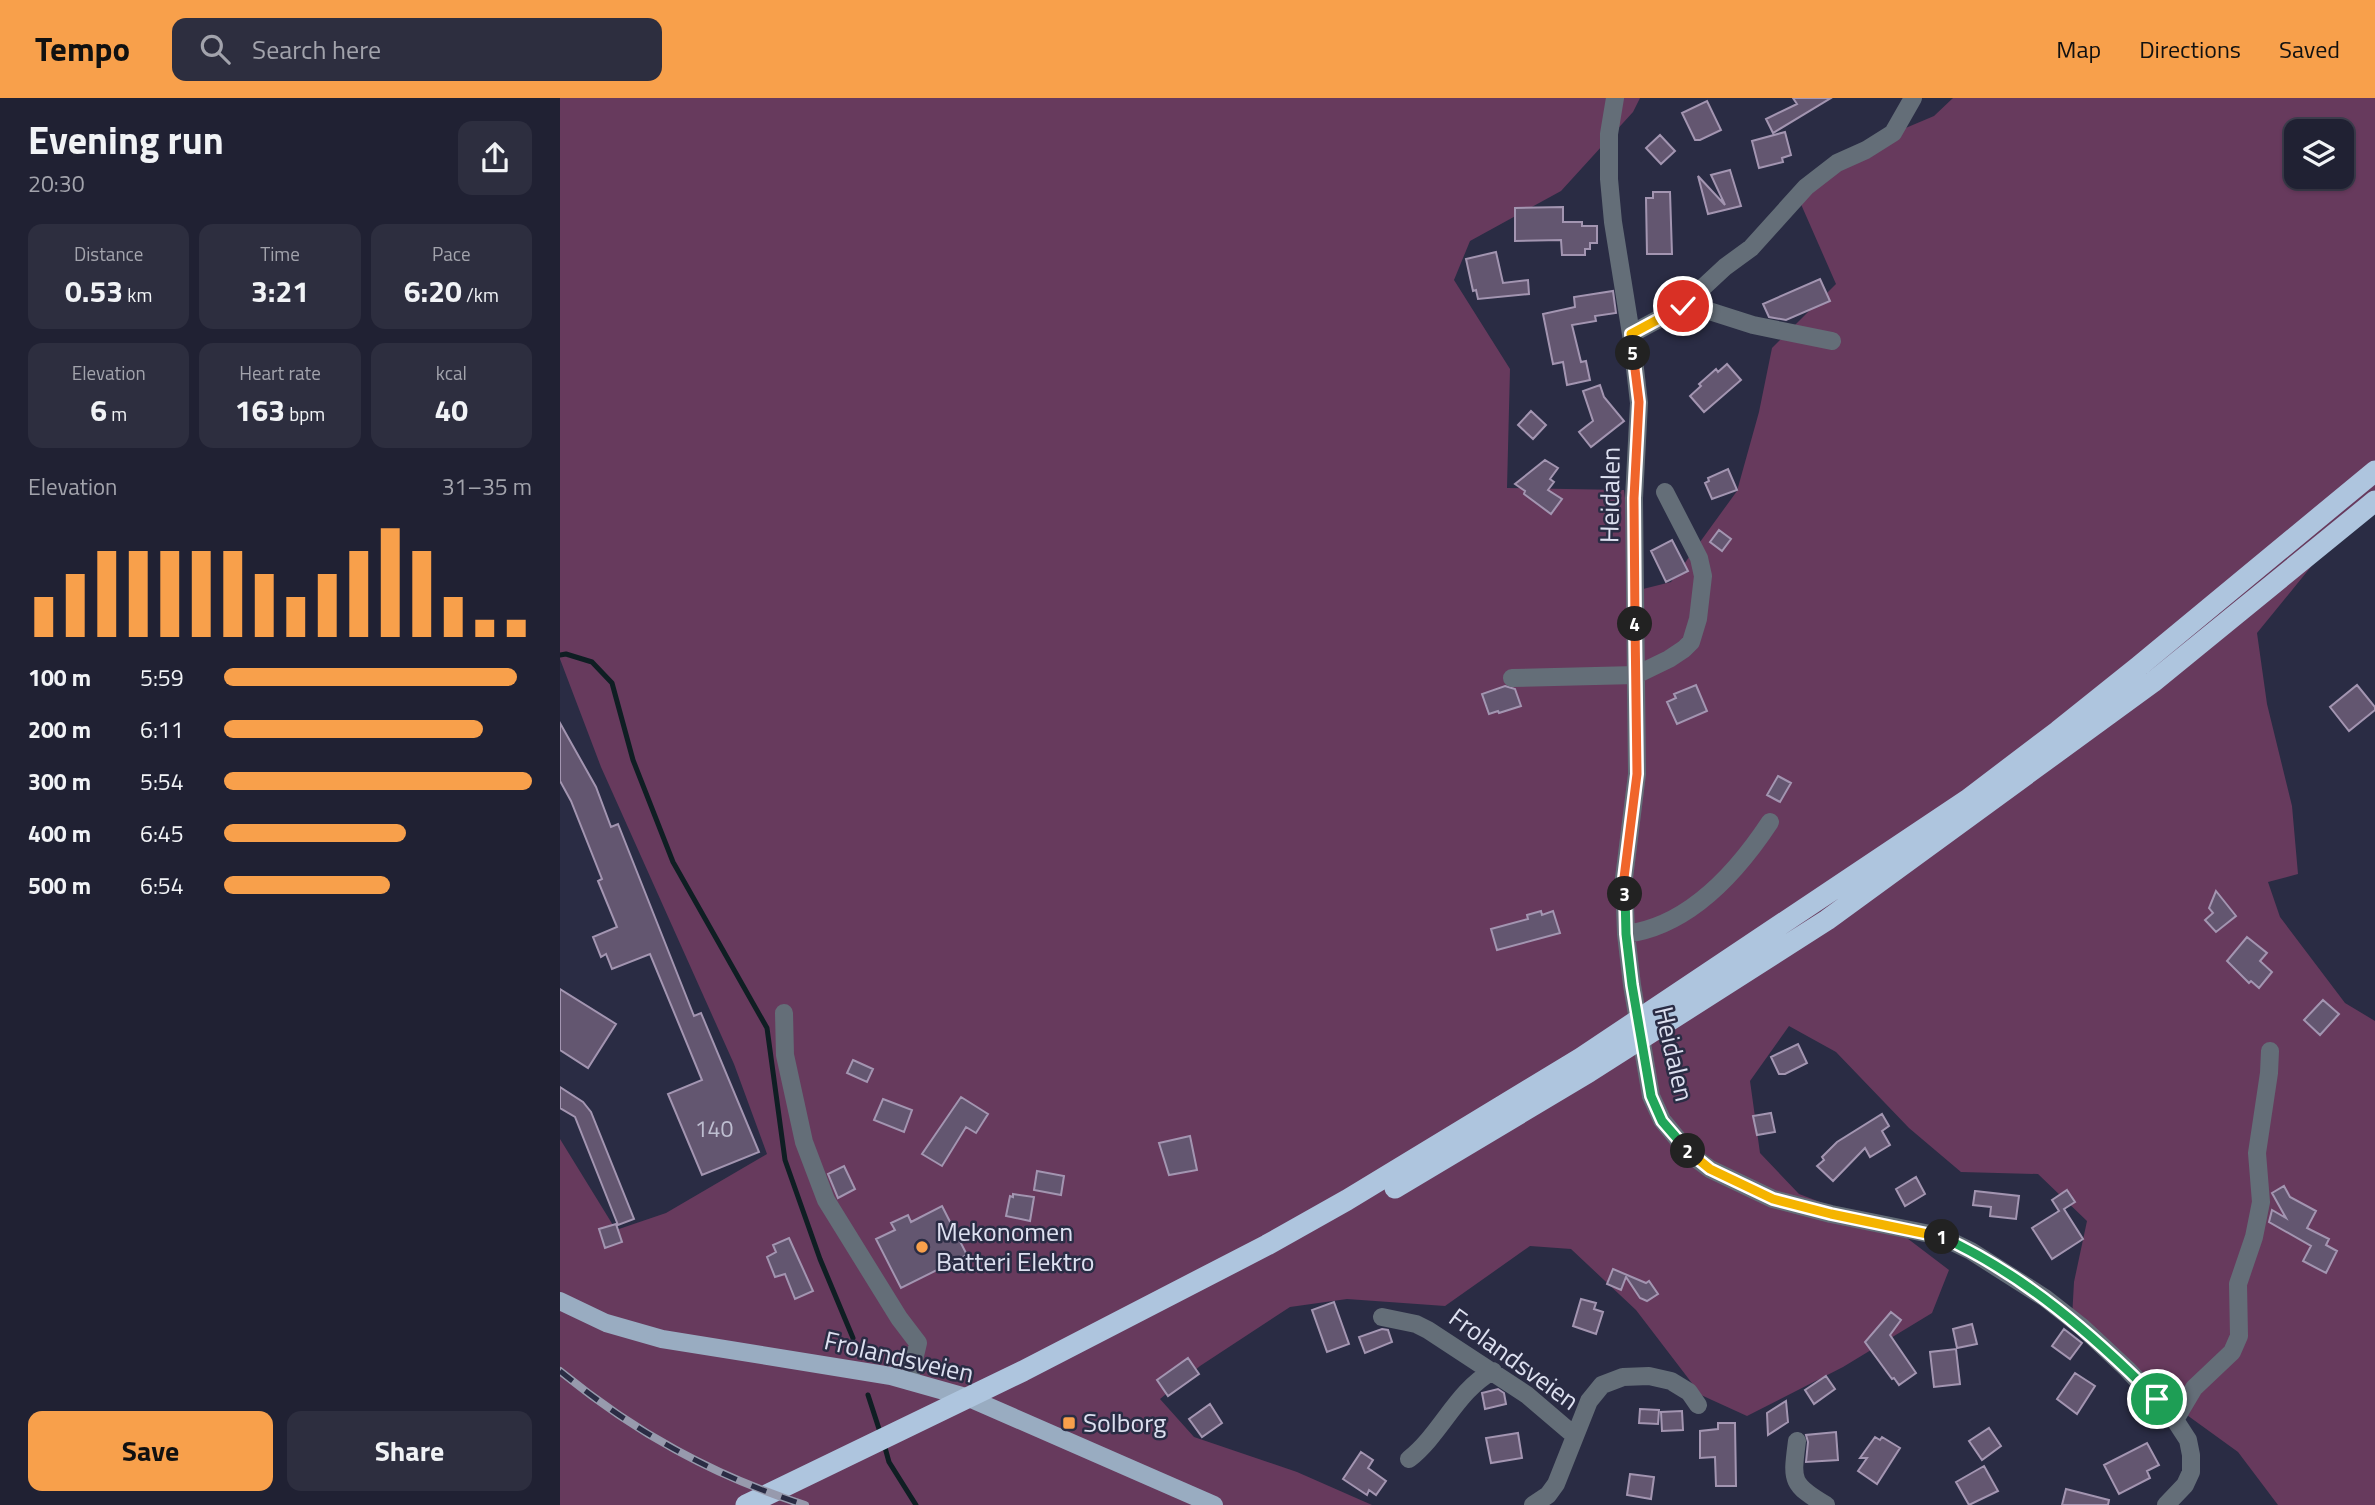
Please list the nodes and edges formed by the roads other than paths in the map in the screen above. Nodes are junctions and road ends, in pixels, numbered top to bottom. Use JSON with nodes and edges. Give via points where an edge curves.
{"nodes":[{"id":1,"x":1615,"y":98,"type":"edge"},
{"id":2,"x":1913,"y":98,"type":"edge"},
{"id":3,"x":1683,"y":306,"type":"junction"},
{"id":4,"x":1631,"y":334,"type":"junction"},
{"id":5,"x":1832,"y":341,"type":"dead end"},
{"id":6,"x":2375,"y":471,"type":"edge"},
{"id":7,"x":1665,"y":492,"type":"dead end"},
{"id":8,"x":2375,"y":501,"type":"edge"},
{"id":9,"x":1636,"y":675,"type":"junction"},
{"id":10,"x":1512,"y":678,"type":"dead end"},
{"id":11,"x":1770,"y":822,"type":"dead end"},
{"id":12,"x":1626,"y":934,"type":"junction"},
{"id":13,"x":784,"y":1013,"type":"dead end"},
{"id":14,"x":2270,"y":1051,"type":"dead end"},
{"id":15,"x":1191,"y":1292,"type":"junction"},
{"id":16,"x":560,"y":1301,"type":"edge"},
{"id":17,"x":1382,"y":1317,"type":"dead end"},
{"id":18,"x":1493,"y":1371,"type":"junction"},
{"id":19,"x":909,"y":1381,"type":"junction"},
{"id":20,"x":1698,"y":1405,"type":"dead end"},
{"id":21,"x":2175,"y":1420,"type":"junction"},
{"id":22,"x":1575,"y":1436,"type":"junction"},
{"id":23,"x":1797,"y":1441,"type":"dead end"},
{"id":24,"x":1409,"y":1459,"type":"dead end"},
{"id":25,"x":748,"y":1504,"type":"edge"},
{"id":26,"x":778,"y":1505,"type":"edge"},
{"id":27,"x":1214,"y":1505,"type":"edge"},
{"id":28,"x":1533,"y":1505,"type":"edge"},
{"id":29,"x":1826,"y":1505,"type":"edge"},
{"id":30,"x":2166,"y":1505,"type":"edge"}],
"edges":[{"from":1,"to":4,"type":"street","name":"Heidalen","via":[[1608,134],[1609,179]]},
{"from":2,"to":3,"type":"street","via":[[1893,133],[1837,163],[1807,187],[1751,248]]},
{"from":3,"to":4,"type":"street"},
{"from":3,"to":5,"type":"street"},
{"from":4,"to":9,"type":"street","name":"Heidalen","via":[[1639,402],[1634,498]]},
{"from":6,"to":15,"type":"highway","via":[[2059,731],[1956,807],[1581,1058]]},
{"from":7,"to":9,"type":"street","via":[[1699,558],[1701,600],[1694,635],[1684,649]]},
{"from":8,"to":15,"type":"highway","via":[[2153,682],[1827,920],[1589,1072],[1352,1213]]},
{"from":9,"to":10,"type":"street"},
{"from":9,"to":12,"type":"street","name":"Heidalen","via":[[1637,774],[1624,878]]},
{"from":11,"to":12,"type":"street","via":[[1725,879],[1685,914]]},
{"from":12,"to":21,"type":"street","name":"Heidalen","via":[[1651,1096],[1662,1121],[1690,1154],[1710,1169],[1773,1199],[1940,1236],[1971,1251],[2082,1327]]},
{"from":13,"to":19,"type":"street","via":[[786,1055],[804,1142],[826,1200],[918,1343]]},
{"from":14,"to":21,"type":"street","via":[[2257,1153],[2261,1202],[2238,1284],[2239,1336],[2232,1352],[2194,1388]]},
{"from":15,"to":25,"type":"highway"},
{"from":15,"to":26,"type":"highway","via":[[1038,1378]]},
{"from":16,"to":19,"type":"main road","name":"Frolandsveien","via":[[606,1323],[662,1339]]},
{"from":17,"to":18,"type":"street","name":"Frolandsveien","via":[[1416,1324]]},
{"from":18,"to":22,"type":"street","name":"Frolandsveien"},
{"from":18,"to":24,"type":"street","via":[[1476,1383]]},
{"from":19,"to":27,"type":"main road","name":"Frolandsveien","via":[[969,1398]]},
{"from":20,"to":22,"type":"street","via":[[1689,1392],[1671,1381],[1623,1377],[1594,1392]]},
{"from":21,"to":30,"type":"street","name":"Heidalen","via":[[2188,1440],[2190,1472],[2185,1486]]},
{"from":22,"to":28,"type":"street","name":"Frolandsveien","via":[[1556,1484]]},
{"from":23,"to":29,"type":"street","via":[[1793,1474],[1798,1485]]}]}
